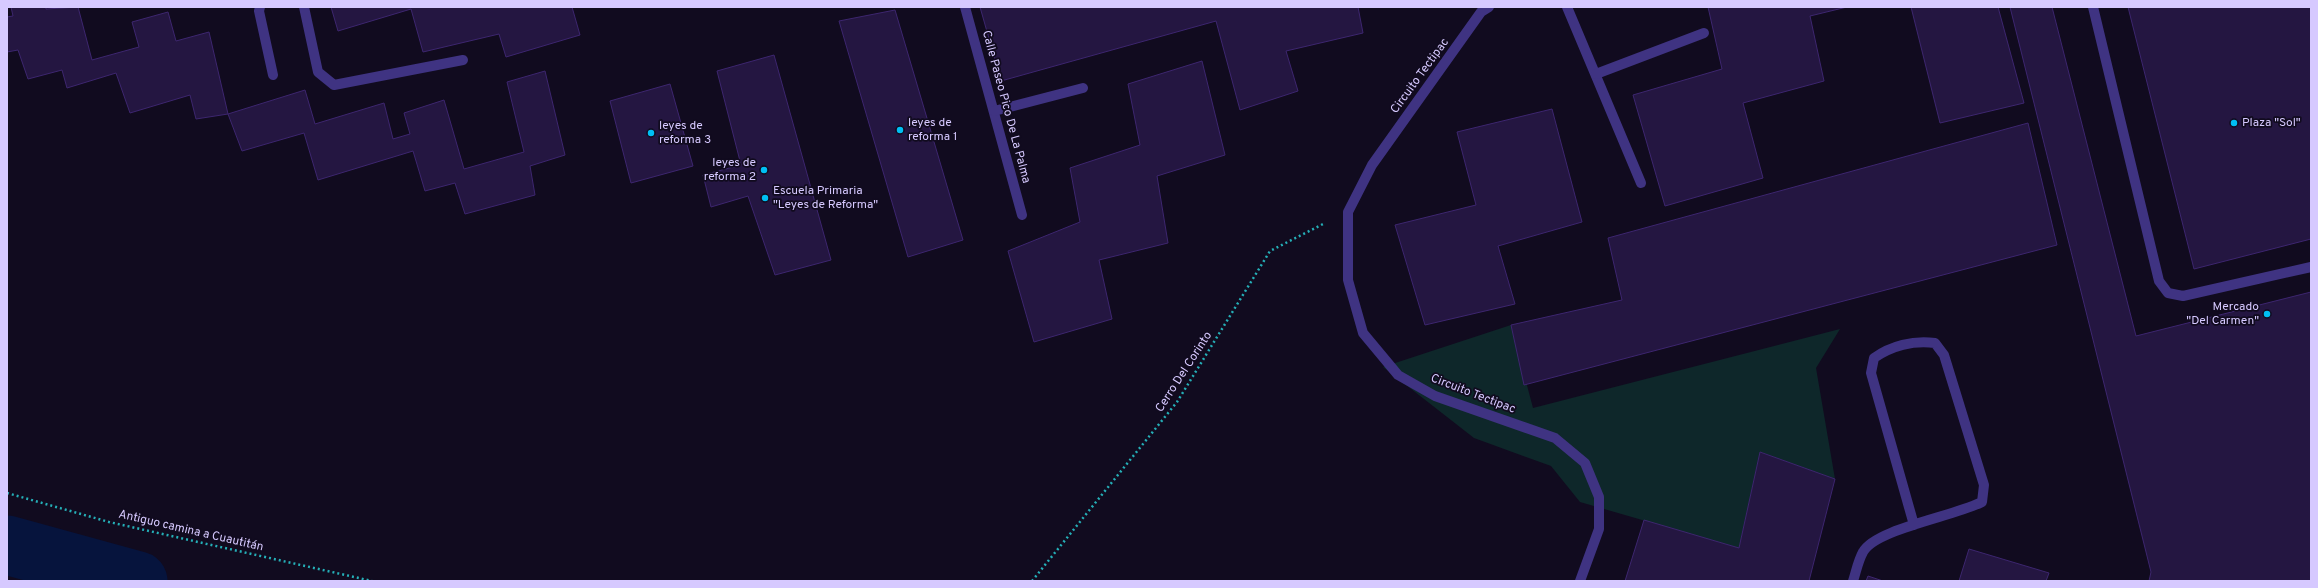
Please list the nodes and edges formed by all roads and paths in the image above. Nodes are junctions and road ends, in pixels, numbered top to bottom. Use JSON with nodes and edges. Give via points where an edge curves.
{"nodes":[{"id":1,"x":260,"y":7,"type":"edge"},
{"id":2,"x":304,"y":7,"type":"edge"},
{"id":3,"x":965,"y":7,"type":"edge"},
{"id":4,"x":1567,"y":7,"type":"edge"},
{"id":5,"x":2093,"y":7,"type":"edge"},
{"id":6,"x":1484,"y":9,"type":"edge"},
{"id":7,"x":1704,"y":33,"type":"dead end"},
{"id":8,"x":463,"y":60,"type":"dead end"},
{"id":9,"x":1596,"y":74,"type":"junction"},
{"id":10,"x":273,"y":75,"type":"dead end"},
{"id":11,"x":1083,"y":88,"type":"dead end"},
{"id":12,"x":994,"y":111,"type":"junction"},
{"id":13,"x":1641,"y":183,"type":"dead end"},
{"id":14,"x":1348,"y":212,"type":"junction"},
{"id":15,"x":1022,"y":215,"type":"dead end"},
{"id":16,"x":2311,"y":266,"type":"edge"},
{"id":17,"x":7,"y":493,"type":"edge"},
{"id":18,"x":1914,"y":524,"type":"junction"},
{"id":19,"x":372,"y":581,"type":"edge"},
{"id":20,"x":1032,"y":581,"type":"edge"},
{"id":21,"x":1580,"y":581,"type":"edge"},
{"id":22,"x":1853,"y":581,"type":"edge"}],
"edges":[{"from":1,"to":10,"type":"street"},
{"from":2,"to":8,"type":"street","via":[[318,72],[334,85]]},
{"from":3,"to":12,"type":"street","name":"Calle Paseo Pico De La Palma"},
{"from":4,"to":9,"type":"street"},
{"from":5,"to":16,"type":"street","via":[[2159,281],[2168,293],[2183,296]]},
{"from":6,"to":14,"type":"street","name":"Circuito Tectipac","via":[[1372,165]]},
{"from":7,"to":9,"type":"street"},
{"from":9,"to":13,"type":"street"},
{"from":11,"to":12,"type":"street"},
{"from":12,"to":15,"type":"street","name":"Calle Paseo Pico De La Palma"},
{"from":14,"to":20,"type":"path","name":"Cerro Del Corinto","via":[[1270,251],[1177,402]]},
{"from":14,"to":21,"type":"street","name":"Circuito Tectipac","via":[[1348,280],[1363,334],[1398,375],[1435,396],[1555,438],[1585,463],[1598,497],[1599,529]]},
{"from":17,"to":19,"type":"path","name":"Antiguo camina a Cuautitán","via":[[109,522]]},
{"from":18,"to":18,"type":"street","via":[[1871,373],[1874,358],[1886,350],[1921,341],[1935,343],[1944,355],[1984,485],[1982,502],[1966,510]]},
{"from":18,"to":22,"type":"street","via":[[1880,536],[1863,550]]}]}
